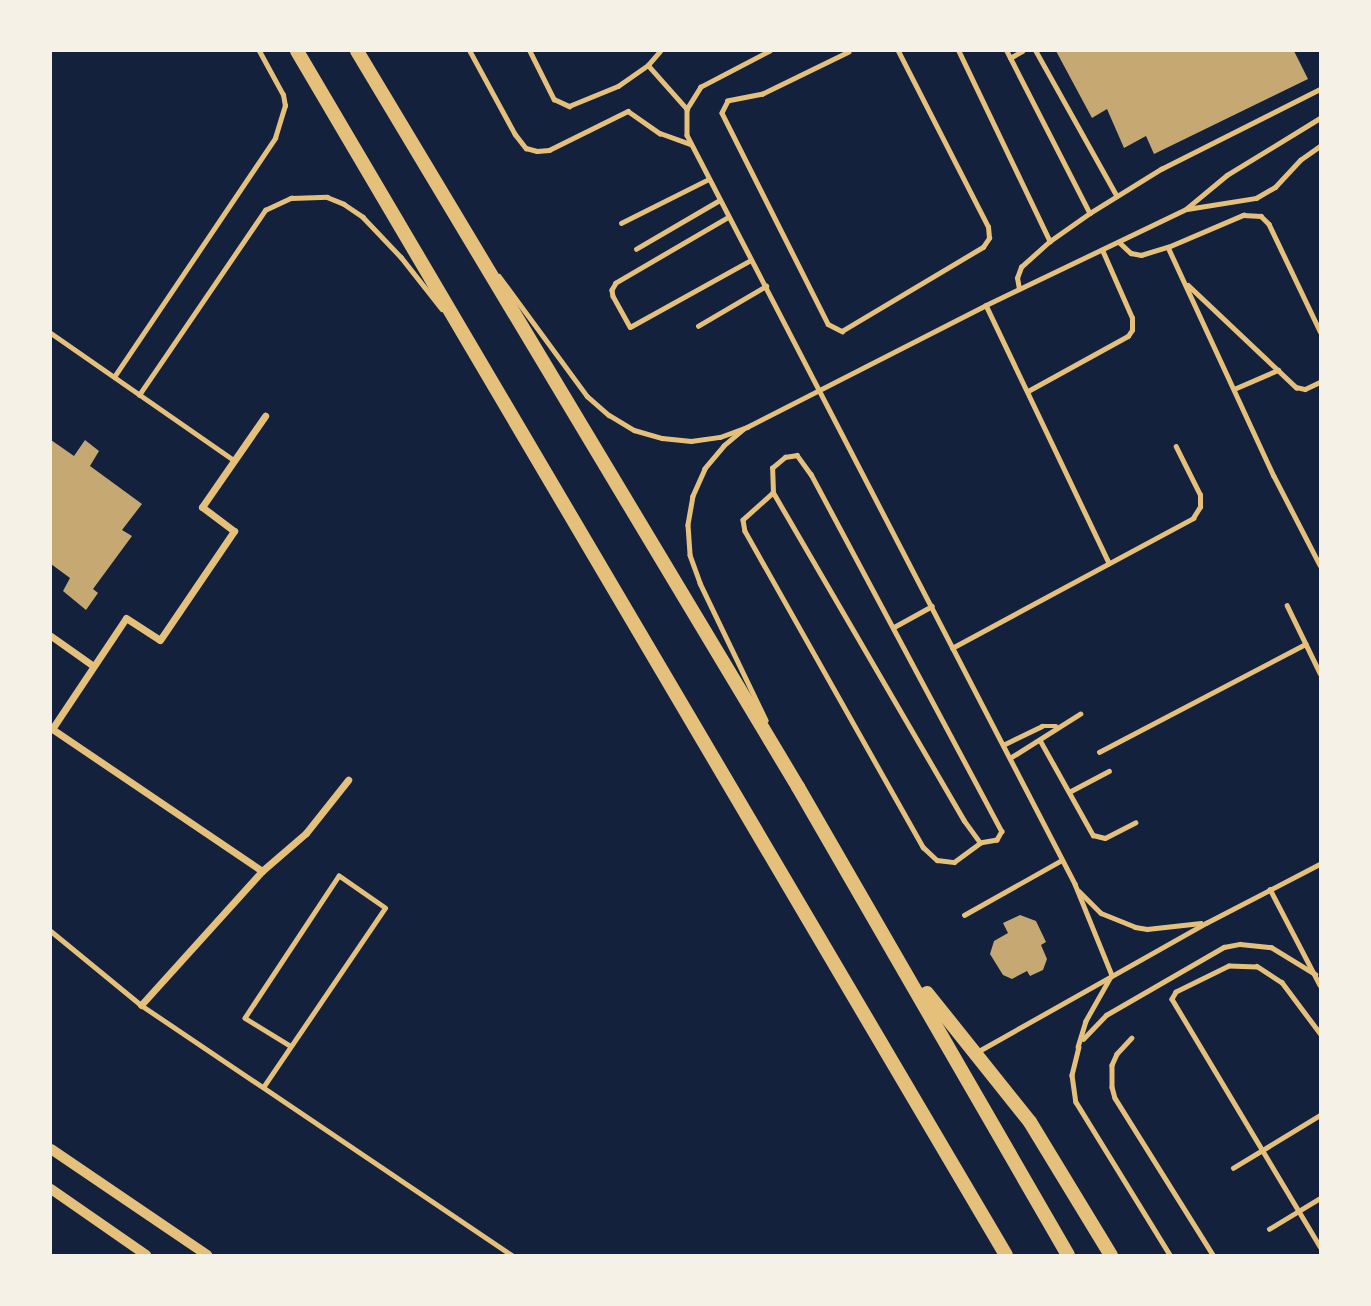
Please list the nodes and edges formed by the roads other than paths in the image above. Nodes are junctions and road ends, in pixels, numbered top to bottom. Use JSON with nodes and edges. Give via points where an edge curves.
{"nodes":[{"id":1,"x":259,"y":51,"type":"edge"},
{"id":2,"x":297,"y":51,"type":"edge"},
{"id":3,"x":356,"y":51,"type":"edge"},
{"id":4,"x":470,"y":51,"type":"edge"},
{"id":5,"x":530,"y":51,"type":"edge"},
{"id":6,"x":660,"y":51,"type":"edge"},
{"id":7,"x":770,"y":51,"type":"edge"},
{"id":8,"x":847,"y":51,"type":"edge"},
{"id":9,"x":898,"y":51,"type":"edge"},
{"id":10,"x":959,"y":51,"type":"edge"},
{"id":11,"x":1007,"y":51,"type":"edge"},
{"id":12,"x":1021,"y":51,"type":"edge"},
{"id":13,"x":1036,"y":51,"type":"edge"},
{"id":14,"x":1010,"y":58,"type":"junction"},
{"id":15,"x":649,"y":65,"type":"junction"},
{"id":16,"x":1320,"y":89,"type":"edge"},
{"id":17,"x":687,"y":109,"type":"junction"},
{"id":18,"x":1320,"y":118,"type":"edge"},
{"id":19,"x":691,"y":144,"type":"junction"},
{"id":20,"x":1320,"y":146,"type":"edge"},
{"id":21,"x":709,"y":179,"type":"junction"},
{"id":22,"x":1117,"y":196,"type":"junction"},
{"id":23,"x":720,"y":200,"type":"junction"},
{"id":24,"x":449,"y":207,"type":"junction"},
{"id":25,"x":1186,"y":209,"type":"junction"},
{"id":26,"x":1090,"y":213,"type":"junction"},
{"id":27,"x":729,"y":217,"type":"junction"},
{"id":28,"x":621,"y":223,"type":"dead end"},
{"id":29,"x":1051,"y":240,"type":"junction"},
{"id":30,"x":1119,"y":242,"type":"junction"},
{"id":31,"x":1168,"y":247,"type":"junction"},
{"id":32,"x":636,"y":249,"type":"dead end"},
{"id":33,"x":1102,"y":250,"type":"junction"},
{"id":34,"x":751,"y":260,"type":"junction"},
{"id":35,"x":1184,"y":282,"type":"junction"},
{"id":36,"x":766,"y":286,"type":"junction"},
{"id":37,"x":1019,"y":289,"type":"junction"},
{"id":38,"x":986,"y":305,"type":"junction"},
{"id":39,"x":698,"y":326,"type":"dead end"},
{"id":40,"x":1320,"y":331,"type":"edge"},
{"id":41,"x":51,"y":333,"type":"edge"},
{"id":42,"x":466,"y":340,"type":"junction"},
{"id":43,"x":1278,"y":370,"type":"junction"},
{"id":44,"x":114,"y":377,"type":"junction"},
{"id":45,"x":1320,"y":382,"type":"edge"},
{"id":46,"x":821,"y":389,"type":"junction"},
{"id":47,"x":1234,"y":389,"type":"junction"},
{"id":48,"x":1028,"y":391,"type":"junction"},
{"id":49,"x":139,"y":394,"type":"junction"},
{"id":50,"x":265,"y":416,"type":"dead end"},
{"id":51,"x":747,"y":426,"type":"junction"},
{"id":52,"x":1176,"y":447,"type":"dead end"},
{"id":53,"x":234,"y":460,"type":"junction"},
{"id":54,"x":773,"y":493,"type":"junction"},
{"id":55,"x":1109,"y":563,"type":"junction"},
{"id":56,"x":1320,"y":565,"type":"edge"},
{"id":57,"x":1286,"y":605,"type":"dead end"},
{"id":58,"x":932,"y":606,"type":"junction"},
{"id":59,"x":894,"y":627,"type":"junction"},
{"id":60,"x":51,"y":636,"type":"edge"},
{"id":61,"x":1306,"y":644,"type":"junction"},
{"id":62,"x":953,"y":648,"type":"junction"},
{"id":63,"x":92,"y":665,"type":"junction"},
{"id":64,"x":1320,"y":673,"type":"edge"},
{"id":65,"x":1080,"y":714,"type":"dead end"},
{"id":66,"x":1056,"y":726,"type":"junction"},
{"id":67,"x":1040,"y":740,"type":"junction"},
{"id":68,"x":1003,"y":745,"type":"junction"},
{"id":69,"x":1099,"y":752,"type":"dead end"},
{"id":70,"x":1009,"y":758,"type":"junction"},
{"id":71,"x":1109,"y":771,"type":"dead end"},
{"id":72,"x":348,"y":780,"type":"dead end"},
{"id":73,"x":798,"y":787,"type":"junction"},
{"id":74,"x":1069,"y":792,"type":"junction"},
{"id":75,"x":1135,"y":822,"type":"dead end"},
{"id":76,"x":980,"y":843,"type":"junction"},
{"id":77,"x":1062,"y":860,"type":"junction"},
{"id":78,"x":1320,"y":864,"type":"edge"},
{"id":79,"x":262,"y":871,"type":"junction"},
{"id":80,"x":1074,"y":884,"type":"junction"},
{"id":81,"x":1270,"y":889,"type":"junction"},
{"id":82,"x":964,"y":915,"type":"dead end"},
{"id":83,"x":1206,"y":923,"type":"junction"},
{"id":84,"x":51,"y":931,"type":"edge"},
{"id":85,"x":899,"y":958,"type":"junction"},
{"id":86,"x":1315,"y":974,"type":"junction"},
{"id":87,"x":1112,"y":975,"type":"junction"},
{"id":88,"x":1320,"y":985,"type":"edge"},
{"id":89,"x":141,"y":1006,"type":"junction"},
{"id":90,"x":1320,"y":1034,"type":"edge"},
{"id":91,"x":1132,"y":1038,"type":"dead end"},
{"id":92,"x":289,"y":1045,"type":"junction"},
{"id":93,"x":1078,"y":1047,"type":"junction"},
{"id":94,"x":975,"y":1053,"type":"junction"},
{"id":95,"x":264,"y":1086,"type":"junction"},
{"id":96,"x":1320,"y":1115,"type":"edge"},
{"id":97,"x":51,"y":1149,"type":"edge"},
{"id":98,"x":1262,"y":1151,"type":"junction"},
{"id":99,"x":1233,"y":1168,"type":"dead end"},
{"id":100,"x":51,"y":1189,"type":"edge"},
{"id":101,"x":1320,"y":1198,"type":"edge"},
{"id":102,"x":1299,"y":1211,"type":"junction"},
{"id":103,"x":1269,"y":1229,"type":"dead end"},
{"id":104,"x":1320,"y":1246,"type":"edge"},
{"id":105,"x":146,"y":1255,"type":"edge"},
{"id":106,"x":207,"y":1255,"type":"edge"},
{"id":107,"x":512,"y":1255,"type":"edge"},
{"id":108,"x":1006,"y":1255,"type":"edge"},
{"id":109,"x":1068,"y":1255,"type":"edge"},
{"id":110,"x":1111,"y":1255,"type":"edge"},
{"id":111,"x":1170,"y":1255,"type":"edge"},
{"id":112,"x":1213,"y":1255,"type":"edge"}],
"edges":[{"from":1,"to":44,"type":"lane","via":[[283,95],[285,106],[275,138]]},
{"from":2,"to":42,"type":"highway"},
{"from":3,"to":24,"type":"highway"},
{"from":4,"to":19,"type":"lane","via":[[526,148],[549,150],[628,111],[660,133]]},
{"from":5,"to":15,"type":"lane","via":[[554,99],[569,106],[618,86]]},
{"from":6,"to":15,"type":"lane"},
{"from":7,"to":17,"type":"lane","via":[[701,87]]},
{"from":8,"to":9,"type":"lane","via":[[764,94],[728,101],[722,109],[828,324],[837,330],[846,330],[983,247],[989,238],[988,227]]},
{"from":10,"to":29,"type":"lane"},
{"from":11,"to":14,"type":"lane"},
{"from":12,"to":14,"type":"lane"},
{"from":13,"to":22,"type":"lane"},
{"from":14,"to":26,"type":"lane"},
{"from":15,"to":17,"type":"lane"},
{"from":16,"to":22,"type":"lane"},
{"from":17,"to":19,"type":"lane"},
{"from":18,"to":25,"type":"lane","via":[[1227,175]]},
{"from":19,"to":21,"type":"lane"},
{"from":20,"to":25,"type":"lane","via":[[1256,198]]},
{"from":21,"to":23,"type":"lane"},
{"from":21,"to":28,"type":"lane"},
{"from":22,"to":26,"type":"lane"},
{"from":23,"to":27,"type":"lane"},
{"from":23,"to":32,"type":"lane"},
{"from":24,"to":51,"type":"lane","via":[[587,396],[609,415],[634,430],[681,440],[720,437]]},
{"from":24,"to":73,"type":"highway"},
{"from":25,"to":30,"type":"lane"},
{"from":26,"to":29,"type":"lane"},
{"from":27,"to":34,"type":"lane"},
{"from":27,"to":34,"type":"lane","via":[[616,283],[613,296],[630,327]]},
{"from":29,"to":37,"type":"lane","via":[[1021,267]]},
{"from":30,"to":31,"type":"lane","via":[[1141,255]]},
{"from":30,"to":33,"type":"lane"},
{"from":31,"to":35,"type":"lane"},
{"from":31,"to":40,"type":"lane","via":[[1243,215],[1261,216],[1269,223]]},
{"from":33,"to":37,"type":"lane"},
{"from":33,"to":48,"type":"lane","via":[[1132,318],[1131,333]]},
{"from":34,"to":36,"type":"lane"},
{"from":35,"to":43,"type":"lane"},
{"from":35,"to":47,"type":"lane"},
{"from":36,"to":39,"type":"lane"},
{"from":36,"to":46,"type":"lane"},
{"from":37,"to":38,"type":"lane"},
{"from":38,"to":46,"type":"lane"},
{"from":38,"to":48,"type":"lane"},
{"from":41,"to":44,"type":"lane"},
{"from":42,"to":49,"type":"lane","via":[[363,217],[327,197],[291,198],[265,210]]},
{"from":42,"to":108,"type":"highway"},
{"from":43,"to":45,"type":"lane","via":[[1301,389]]},
{"from":43,"to":47,"type":"lane"},
{"from":44,"to":49,"type":"lane"},
{"from":46,"to":51,"type":"lane"},
{"from":46,"to":58,"type":"lane"},
{"from":47,"to":56,"type":"lane"},
{"from":48,"to":55,"type":"lane"},
{"from":49,"to":53,"type":"lane"},
{"from":50,"to":53,"type":"street"},
{"from":51,"to":73,"type":"lane","via":[[705,469],[693,496],[688,525],[690,555]]},
{"from":52,"to":55,"type":"lane","via":[[1200,495],[1197,513]]},
{"from":53,"to":63,"type":"street","via":[[202,507],[234,531],[160,640],[126,618]]},
{"from":54,"to":59,"type":"lane","via":[[772,468],[785,457],[797,455]]},
{"from":54,"to":76,"type":"lane"},
{"from":54,"to":76,"type":"lane","via":[[743,520],[745,531],[923,847],[937,860],[954,862]]},
{"from":55,"to":62,"type":"lane"},
{"from":57,"to":61,"type":"lane"},
{"from":58,"to":59,"type":"lane"},
{"from":58,"to":62,"type":"lane"},
{"from":59,"to":76,"type":"lane","via":[[1002,831],[997,841]]},
{"from":60,"to":63,"type":"street"},
{"from":61,"to":64,"type":"lane"},
{"from":61,"to":69,"type":"lane"},
{"from":62,"to":68,"type":"lane"},
{"from":63,"to":79,"type":"street","via":[[52,729]]},
{"from":65,"to":66,"type":"lane"},
{"from":66,"to":67,"type":"lane"},
{"from":66,"to":68,"type":"lane","via":[[1042,726]]},
{"from":67,"to":70,"type":"lane"},
{"from":67,"to":74,"type":"lane"},
{"from":68,"to":70,"type":"lane"},
{"from":70,"to":77,"type":"lane"},
{"from":71,"to":74,"type":"lane"},
{"from":72,"to":79,"type":"street","via":[[306,833]]},
{"from":73,"to":85,"type":"highway"},
{"from":74,"to":75,"type":"lane","via":[[1096,837],[1104,838]]},
{"from":77,"to":80,"type":"lane"},
{"from":77,"to":82,"type":"lane"},
{"from":78,"to":81,"type":"lane"},
{"from":79,"to":89,"type":"street"},
{"from":80,"to":83,"type":"lane","via":[[1091,905],[1123,924],[1147,929]]},
{"from":80,"to":87,"type":"lane"},
{"from":81,"to":83,"type":"lane"},
{"from":81,"to":86,"type":"lane"},
{"from":83,"to":87,"type":"lane"},
{"from":84,"to":89,"type":"lane"},
{"from":85,"to":94,"type":"highway"},
{"from":85,"to":109,"type":"highway"},
{"from":86,"to":88,"type":"lane"},
{"from":86,"to":93,"type":"lane","via":[[1270,947],[1224,947],[1105,1015]]},
{"from":87,"to":93,"type":"lane","via":[[1086,1021]]},
{"from":87,"to":94,"type":"lane"},
{"from":89,"to":95,"type":"lane"},
{"from":90,"to":98,"type":"lane","via":[[1282,983],[1258,967],[1229,966],[1173,995]]},
{"from":91,"to":112,"type":"lane","via":[[1112,1065],[1115,1098]]},
{"from":92,"to":92,"type":"lane","via":[[385,908],[339,876],[245,1018]]},
{"from":92,"to":95,"type":"lane"},
{"from":93,"to":111,"type":"lane","via":[[1072,1075],[1076,1102]]},
{"from":94,"to":110,"type":"highway","via":[[1030,1122]]},
{"from":95,"to":107,"type":"lane"},
{"from":96,"to":98,"type":"lane"},
{"from":97,"to":106,"type":"street"},
{"from":98,"to":99,"type":"lane"},
{"from":98,"to":102,"type":"lane"},
{"from":100,"to":105,"type":"street"},
{"from":101,"to":102,"type":"lane"},
{"from":102,"to":103,"type":"lane"},
{"from":102,"to":104,"type":"lane"}]}
